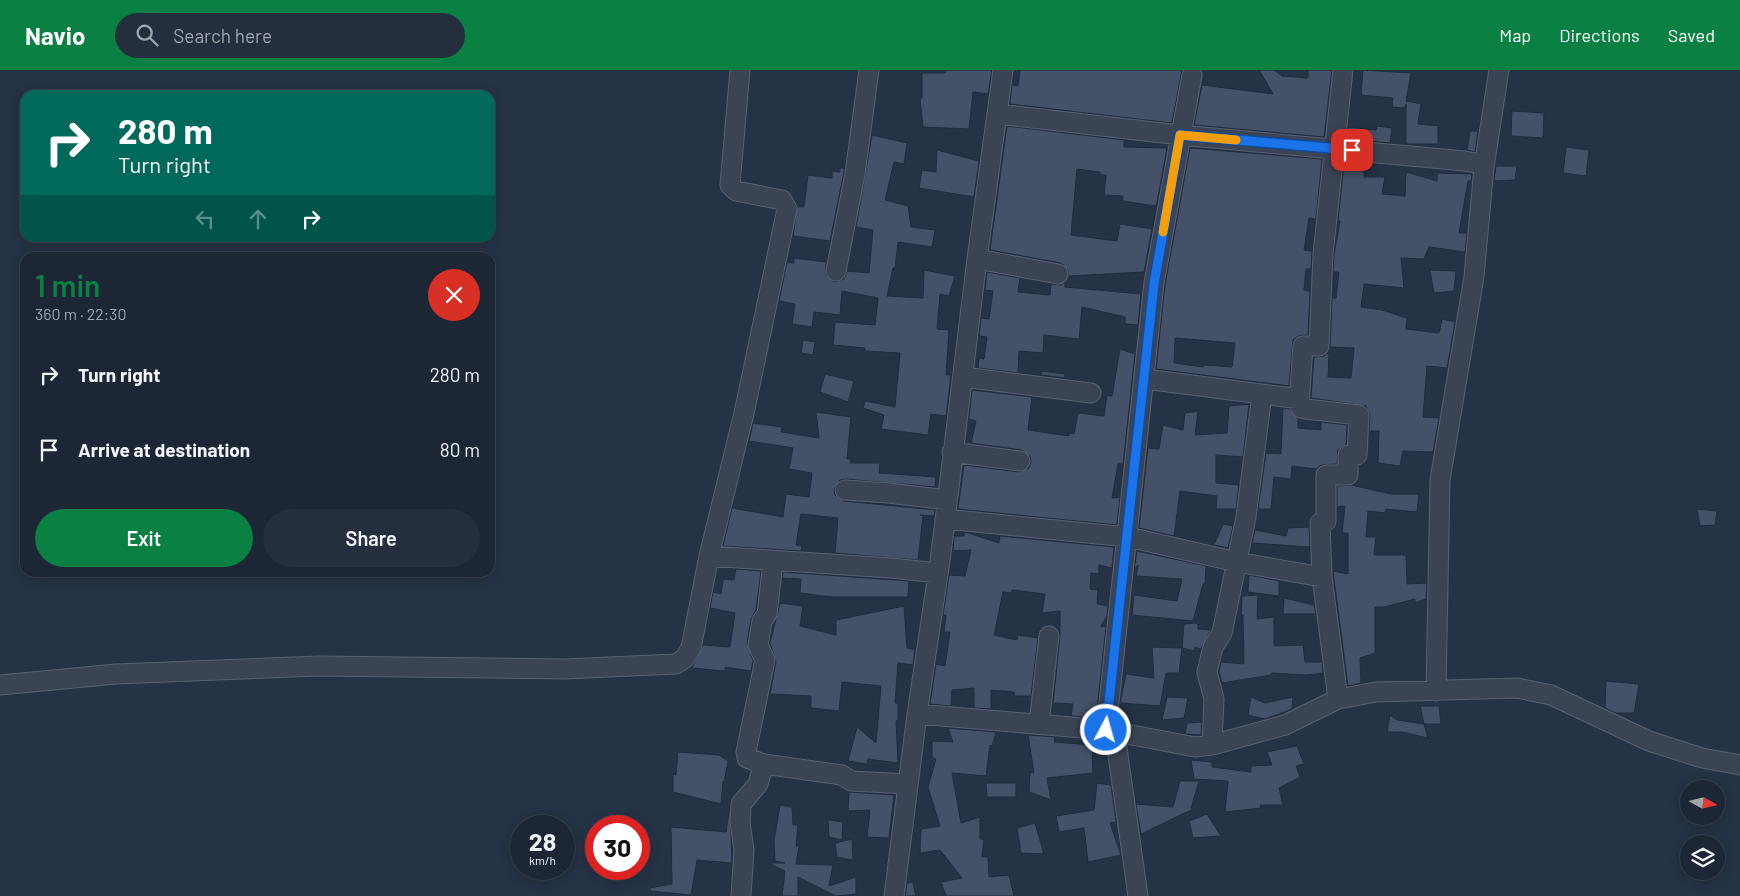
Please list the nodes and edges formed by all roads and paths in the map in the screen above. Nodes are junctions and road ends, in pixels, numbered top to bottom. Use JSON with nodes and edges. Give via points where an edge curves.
{"nodes":[{"id":1,"x":740,"y":70,"type":"edge"},
{"id":2,"x":869,"y":70,"type":"edge"},
{"id":3,"x":1003,"y":70,"type":"edge"},
{"id":4,"x":1343,"y":70,"type":"edge"},
{"id":5,"x":1499,"y":70,"type":"edge"},
{"id":6,"x":1192,"y":75,"type":"dead end"},
{"id":7,"x":998,"y":114,"type":"junction"},
{"id":8,"x":1180,"y":135,"type":"junction"},
{"id":9,"x":1333,"y":148,"type":"junction"},
{"id":10,"x":1484,"y":167,"type":"junction"},
{"id":11,"x":977,"y":259,"type":"junction"},
{"id":12,"x":836,"y":271,"type":"dead end"},
{"id":13,"x":1058,"y":274,"type":"dead end"},
{"id":14,"x":962,"y":376,"type":"junction"},
{"id":15,"x":1145,"y":379,"type":"junction"},
{"id":16,"x":1091,"y":393,"type":"dead end"},
{"id":17,"x":1262,"y":395,"type":"junction"},
{"id":18,"x":1300,"y":399,"type":"junction"},
{"id":19,"x":952,"y":452,"type":"junction"},
{"id":20,"x":1020,"y":461,"type":"dead end"},
{"id":21,"x":844,"y":490,"type":"dead end"},
{"id":22,"x":947,"y":500,"type":"junction"},
{"id":23,"x":945,"y":519,"type":"junction"},
{"id":24,"x":1128,"y":537,"type":"junction"},
{"id":25,"x":709,"y":556,"type":"junction"},
{"id":26,"x":773,"y":562,"type":"junction"},
{"id":27,"x":1237,"y":562,"type":"junction"},
{"id":28,"x":938,"y":573,"type":"junction"},
{"id":29,"x":1322,"y":576,"type":"junction"},
{"id":30,"x":1049,"y":636,"type":"dead end"},
{"id":31,"x":0,"y":685,"type":"edge"},
{"id":32,"x":1436,"y":691,"type":"junction"},
{"id":33,"x":1338,"y":699,"type":"junction"},
{"id":34,"x":917,"y":714,"type":"junction"},
{"id":35,"x":1039,"y":724,"type":"junction"},
{"id":36,"x":1106,"y":730,"type":"junction"},
{"id":37,"x":1212,"y":745,"type":"junction"},
{"id":38,"x":764,"y":764,"type":"junction"},
{"id":39,"x":1740,"y":766,"type":"edge"},
{"id":40,"x":908,"y":784,"type":"junction"},
{"id":41,"x":741,"y":896,"type":"edge"},
{"id":42,"x":894,"y":896,"type":"edge"},
{"id":43,"x":1138,"y":896,"type":"edge"}],
"edges":[{"from":1,"to":25,"type":"street","via":[[730,186],[736,191],[782,200],[787,209],[744,413]]},
{"from":2,"to":12,"type":"street","via":[[855,174]]},
{"from":3,"to":7,"type":"street"},
{"from":4,"to":9,"type":"street"},
{"from":5,"to":10,"type":"street"},
{"from":6,"to":8,"type":"street"},
{"from":7,"to":8,"type":"street"},
{"from":7,"to":11,"type":"street"},
{"from":8,"to":9,"type":"street"},
{"from":8,"to":15,"type":"street","via":[[1154,284]]},
{"from":9,"to":10,"type":"street","via":[[1465,161]]},
{"from":9,"to":18,"type":"street","via":[[1319,346],[1304,346]]},
{"from":10,"to":32,"type":"street","via":[[1474,277],[1440,480]]},
{"from":11,"to":13,"type":"street"},
{"from":11,"to":14,"type":"street"},
{"from":14,"to":16,"type":"street"},
{"from":14,"to":19,"type":"street"},
{"from":15,"to":17,"type":"street"},
{"from":15,"to":24,"type":"street"},
{"from":17,"to":18,"type":"street"},
{"from":17,"to":27,"type":"street"},
{"from":18,"to":29,"type":"street","via":[[1301,408],[1359,415],[1357,455],[1348,455],[1348,475],[1326,475],[1326,521],[1320,522]]},
{"from":19,"to":20,"type":"street"},
{"from":19,"to":22,"type":"street"},
{"from":21,"to":22,"type":"street"},
{"from":22,"to":23,"type":"street"},
{"from":23,"to":24,"type":"street"},
{"from":23,"to":28,"type":"street"},
{"from":24,"to":27,"type":"street"},
{"from":24,"to":36,"type":"street"},
{"from":25,"to":26,"type":"street"},
{"from":25,"to":31,"type":"street","via":[[691,648],[676,664],[565,669],[318,666],[116,674]]},
{"from":26,"to":28,"type":"street"},
{"from":26,"to":38,"type":"street","via":[[767,614],[762,621],[758,645],[765,660],[746,752],[747,758]]},
{"from":27,"to":29,"type":"street"},
{"from":27,"to":37,"type":"street","via":[[1222,633],[1213,647],[1208,672],[1214,699]]},
{"from":28,"to":34,"type":"street"},
{"from":29,"to":33,"type":"street"},
{"from":30,"to":35,"type":"street"},
{"from":32,"to":33,"type":"street","via":[[1376,692]]},
{"from":32,"to":39,"type":"street","via":[[1517,688],[1534,691],[1550,695],[1649,741]]},
{"from":33,"to":37,"type":"street","via":[[1286,725]]},
{"from":34,"to":35,"type":"street"},
{"from":34,"to":40,"type":"street"},
{"from":35,"to":36,"type":"street"},
{"from":36,"to":37,"type":"street","via":[[1181,746]]},
{"from":36,"to":43,"type":"street","via":[[1118,757]]},
{"from":38,"to":40,"type":"street","via":[[842,775],[851,781]]},
{"from":38,"to":41,"type":"street","via":[[758,784],[741,804],[744,850]]},
{"from":40,"to":42,"type":"street"}]}
